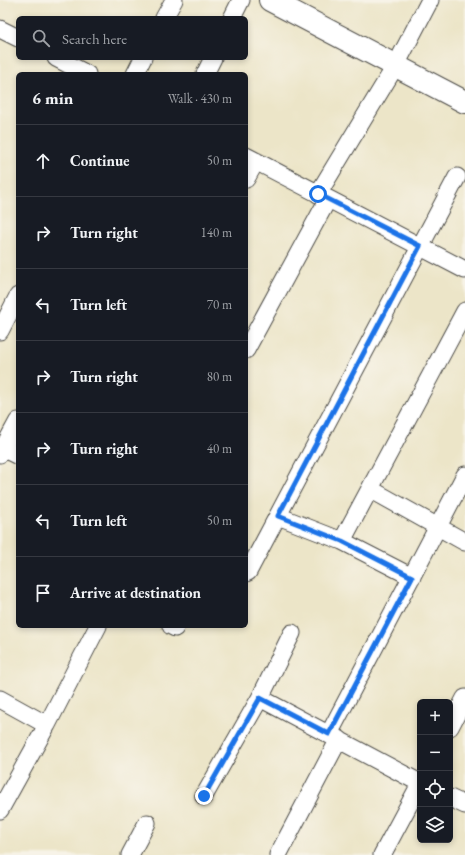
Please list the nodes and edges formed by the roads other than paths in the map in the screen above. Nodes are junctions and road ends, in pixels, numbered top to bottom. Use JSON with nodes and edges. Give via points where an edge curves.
{"nodes":[{"id":1,"x":174,"y":0,"type":"edge"},
{"id":2,"x":241,"y":0,"type":"edge"},
{"id":3,"x":270,"y":0,"type":"edge"},
{"id":4,"x":430,"y":0,"type":"edge"},
{"id":5,"x":165,"y":16,"type":"edge"},
{"id":6,"x":233,"y":16,"type":"edge"},
{"id":7,"x":0,"y":29,"type":"edge"},
{"id":8,"x":16,"y":37,"type":"edge"},
{"id":9,"x":60,"y":60,"type":"edge"},
{"id":10,"x":142,"y":60,"type":"edge"},
{"id":11,"x":212,"y":60,"type":"edge"},
{"id":12,"x":396,"y":65,"type":"junction"},
{"id":13,"x":83,"y":72,"type":"edge"},
{"id":14,"x":136,"y":72,"type":"edge"},
{"id":15,"x":206,"y":72,"type":"edge"},
{"id":16,"x":465,"y":102,"type":"edge"},
{"id":17,"x":251,"y":159,"type":"edge"},
{"id":18,"x":248,"y":171,"type":"edge"},
{"id":19,"x":457,"y":177,"type":"dead end"},
{"id":20,"x":323,"y":196,"type":"junction"},
{"id":21,"x":420,"y":246,"type":"junction"},
{"id":22,"x":465,"y":270,"type":"edge"},
{"id":23,"x":16,"y":300,"type":"edge"},
{"id":24,"x":465,"y":311,"type":"edge"},
{"id":25,"x":0,"y":331,"type":"edge"},
{"id":26,"x":248,"y":346,"type":"edge"},
{"id":27,"x":16,"y":426,"type":"edge"},
{"id":28,"x":5,"y":451,"type":"edge"},
{"id":29,"x":465,"y":474,"type":"edge"},
{"id":30,"x":370,"y":489,"type":"junction"},
{"id":31,"x":278,"y":516,"type":"junction"},
{"id":32,"x":437,"y":526,"type":"junction"},
{"id":33,"x":342,"y":541,"type":"junction"},
{"id":34,"x":465,"y":542,"type":"edge"},
{"id":35,"x":248,"y":572,"type":"edge"},
{"id":36,"x":412,"y":577,"type":"junction"},
{"id":37,"x":97,"y":628,"type":"edge"},
{"id":38,"x":292,"y":633,"type":"dead end"},
{"id":39,"x":260,"y":698,"type":"junction"},
{"id":40,"x":465,"y":698,"type":"edge"},
{"id":41,"x":0,"y":699,"type":"edge"},
{"id":42,"x":453,"y":720,"type":"edge"},
{"id":43,"x":47,"y":725,"type":"junction"},
{"id":44,"x":334,"y":737,"type":"junction"},
{"id":45,"x":417,"y":781,"type":"edge"},
{"id":46,"x":417,"y":789,"type":"edge"},
{"id":47,"x":204,"y":796,"type":"dead end"},
{"id":48,"x":453,"y":800,"type":"edge"},
{"id":49,"x":465,"y":806,"type":"edge"},
{"id":50,"x":0,"y":810,"type":"edge"},
{"id":51,"x":147,"y":823,"type":"dead end"},
{"id":52,"x":130,"y":855,"type":"edge"},
{"id":53,"x":278,"y":855,"type":"edge"},
{"id":54,"x":382,"y":855,"type":"edge"}],
"edges":[{"from":1,"to":5,"type":"street"},
{"from":2,"to":6,"type":"street"},
{"from":3,"to":12,"type":"street"},
{"from":4,"to":12,"type":"street"},
{"from":7,"to":8,"type":"street"},
{"from":9,"to":13,"type":"street"},
{"from":10,"to":14,"type":"street"},
{"from":11,"to":15,"type":"street"},
{"from":12,"to":16,"type":"street"},
{"from":12,"to":20,"type":"street"},
{"from":17,"to":18,"type":"street"},
{"from":17,"to":20,"type":"street"},
{"from":19,"to":21,"type":"street"},
{"from":20,"to":21,"type":"street"},
{"from":20,"to":26,"type":"street"},
{"from":21,"to":22,"type":"street"},
{"from":21,"to":31,"type":"street"},
{"from":23,"to":25,"type":"street"},
{"from":24,"to":30,"type":"street"},
{"from":27,"to":28,"type":"street"},
{"from":29,"to":32,"type":"street"},
{"from":30,"to":32,"type":"street"},
{"from":30,"to":33,"type":"street"},
{"from":31,"to":33,"type":"street"},
{"from":31,"to":35,"type":"street"},
{"from":32,"to":34,"type":"street"},
{"from":32,"to":36,"type":"street"},
{"from":33,"to":36,"type":"street"},
{"from":36,"to":44,"type":"street"},
{"from":37,"to":43,"type":"street"},
{"from":38,"to":39,"type":"street"},
{"from":39,"to":44,"type":"street"},
{"from":39,"to":47,"type":"street"},
{"from":40,"to":42,"type":"street"},
{"from":41,"to":43,"type":"street"},
{"from":43,"to":50,"type":"street"},
{"from":44,"to":45,"type":"street"},
{"from":44,"to":53,"type":"street"},
{"from":46,"to":54,"type":"street"},
{"from":48,"to":49,"type":"street"},
{"from":51,"to":52,"type":"street"}]}
